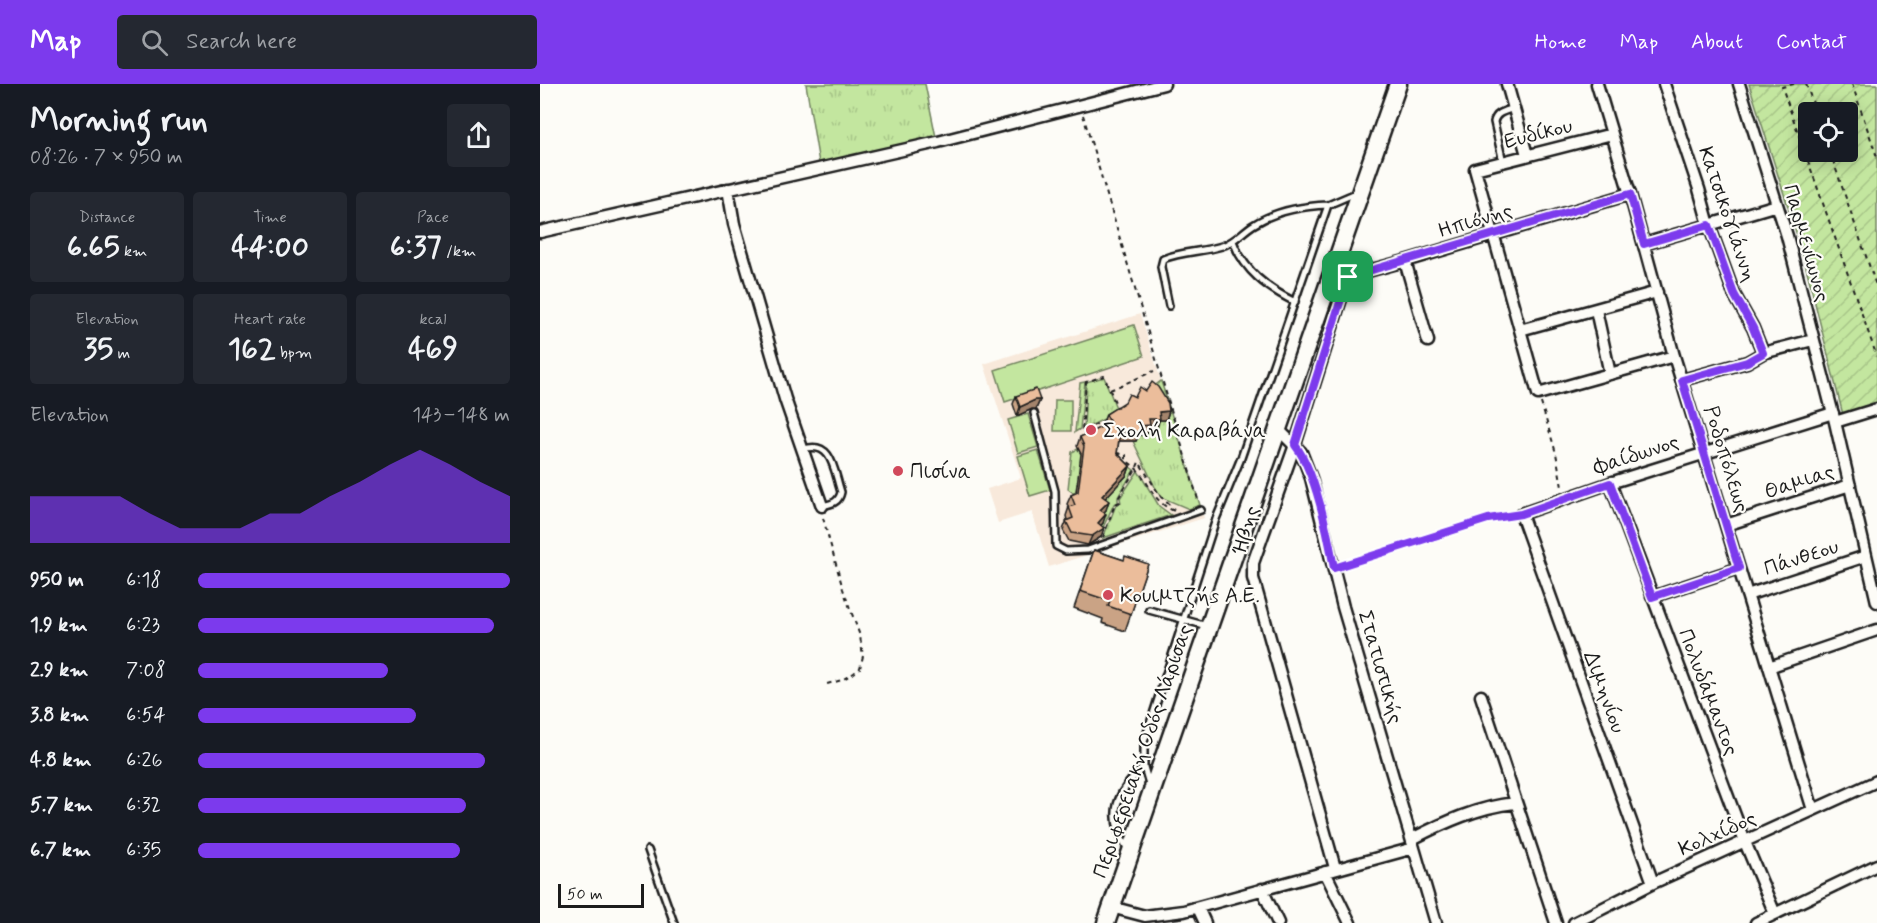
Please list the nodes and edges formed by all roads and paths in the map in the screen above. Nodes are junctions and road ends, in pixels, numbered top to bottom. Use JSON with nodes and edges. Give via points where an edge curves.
{"nodes":[{"id":1,"x":1164,"y":84,"type":"edge"},
{"id":2,"x":1398,"y":84,"type":"edge"},
{"id":3,"x":1507,"y":84,"type":"edge"},
{"id":4,"x":1597,"y":84,"type":"edge"},
{"id":5,"x":1664,"y":84,"type":"edge"},
{"id":6,"x":1739,"y":84,"type":"edge"},
{"id":7,"x":1794,"y":84,"type":"edge"},
{"id":8,"x":1806,"y":84,"type":"edge"},
{"id":9,"x":1852,"y":84,"type":"edge"},
{"id":10,"x":1812,"y":102,"type":"edge"},
{"id":11,"x":1080,"y":107,"type":"junction"},
{"id":12,"x":1514,"y":108,"type":"junction"},
{"id":13,"x":1612,"y":134,"type":"junction"},
{"id":14,"x":1527,"y":155,"type":"junction"},
{"id":15,"x":1877,"y":157,"type":"edge"},
{"id":16,"x":1503,"y":162,"type":"junction"},
{"id":17,"x":1833,"y":162,"type":"edge"},
{"id":18,"x":728,"y":189,"type":"junction"},
{"id":19,"x":1361,"y":191,"type":"junction"},
{"id":20,"x":1630,"y":194,"type":"junction"},
{"id":21,"x":1328,"y":205,"type":"junction"},
{"id":22,"x":1777,"y":205,"type":"junction"},
{"id":23,"x":1709,"y":225,"type":"junction"},
{"id":24,"x":540,"y":232,"type":"edge"},
{"id":25,"x":1493,"y":235,"type":"junction"},
{"id":26,"x":1233,"y":241,"type":"junction"},
{"id":27,"x":1644,"y":244,"type":"junction"},
{"id":28,"x":1406,"y":261,"type":"junction"},
{"id":29,"x":1348,"y":277,"type":"junction"},
{"id":30,"x":1330,"y":280,"type":"junction"},
{"id":31,"x":1877,"y":288,"type":"edge"},
{"id":32,"x":1657,"y":292,"type":"junction"},
{"id":33,"x":1295,"y":302,"type":"junction"},
{"id":34,"x":1168,"y":306,"type":"dead end"},
{"id":35,"x":1596,"y":310,"type":"junction"},
{"id":36,"x":1520,"y":330,"type":"junction"},
{"id":37,"x":1813,"y":340,"type":"junction"},
{"id":38,"x":1428,"y":341,"type":"dead end"},
{"id":39,"x":1763,"y":353,"type":"junction"},
{"id":40,"x":1674,"y":356,"type":"junction"},
{"id":41,"x":1877,"y":357,"type":"edge"},
{"id":42,"x":1154,"y":371,"type":"dead end"},
{"id":43,"x":1610,"y":374,"type":"junction"},
{"id":44,"x":1682,"y":380,"type":"junction"},
{"id":45,"x":1110,"y":390,"type":"junction"},
{"id":46,"x":1538,"y":394,"type":"junction"},
{"id":47,"x":1118,"y":407,"type":"edge"},
{"id":48,"x":1877,"y":409,"type":"edge"},
{"id":49,"x":1034,"y":413,"type":"dead end"},
{"id":50,"x":1107,"y":418,"type":"edge"},
{"id":51,"x":1834,"y":418,"type":"junction"},
{"id":52,"x":1278,"y":429,"type":"junction"},
{"id":53,"x":1295,"y":445,"type":"junction"},
{"id":54,"x":804,"y":449,"type":"junction"},
{"id":55,"x":1116,"y":453,"type":"edge"},
{"id":56,"x":1704,"y":453,"type":"junction"},
{"id":57,"x":1137,"y":467,"type":"junction"},
{"id":58,"x":1610,"y":483,"type":"junction"},
{"id":59,"x":1850,"y":485,"type":"junction"},
{"id":60,"x":1562,"y":500,"type":"junction"},
{"id":61,"x":822,"y":506,"type":"junction"},
{"id":62,"x":1201,"y":510,"type":"joint"},
{"id":63,"x":1521,"y":514,"type":"junction"},
{"id":64,"x":1726,"y":525,"type":"junction"},
{"id":65,"x":1099,"y":546,"type":"junction"},
{"id":66,"x":1866,"y":556,"type":"junction"},
{"id":67,"x":1334,"y":568,"type":"junction"},
{"id":68,"x":1739,"y":568,"type":"junction"},
{"id":69,"x":1747,"y":595,"type":"junction"},
{"id":70,"x":1652,"y":597,"type":"junction"},
{"id":71,"x":1877,"y":602,"type":"edge"},
{"id":72,"x":1149,"y":610,"type":"dead end"},
{"id":73,"x":1184,"y":619,"type":"junction"},
{"id":74,"x":1209,"y":627,"type":"junction"},
{"id":75,"x":1877,"y":630,"type":"edge"},
{"id":76,"x":1769,"y":667,"type":"junction"},
{"id":77,"x":827,"y":684,"type":"dead end"},
{"id":78,"x":1481,"y":696,"type":"dead end"},
{"id":79,"x":1144,"y":767,"type":"junction"},
{"id":80,"x":1877,"y":781,"type":"edge"},
{"id":81,"x":1151,"y":792,"type":"junction"},
{"id":82,"x":1515,"y":803,"type":"junction"},
{"id":83,"x":1813,"y":810,"type":"junction"},
{"id":84,"x":1745,"y":842,"type":"junction"},
{"id":85,"x":1413,"y":843,"type":"junction"},
{"id":86,"x":648,"y":850,"type":"dead end"},
{"id":87,"x":1130,"y":853,"type":"junction"},
{"id":88,"x":1877,"y":864,"type":"edge"},
{"id":89,"x":1330,"y":870,"type":"junction"},
{"id":90,"x":1653,"y":883,"type":"junction"},
{"id":91,"x":1262,"y":889,"type":"junction"},
{"id":92,"x":1198,"y":908,"type":"junction"},
{"id":93,"x":1775,"y":914,"type":"junction"},
{"id":94,"x":1108,"y":915,"type":"edge"},
{"id":95,"x":1130,"y":919,"type":"edge"},
{"id":96,"x":1591,"y":919,"type":"edge"},
{"id":97,"x":674,"y":923,"type":"edge"},
{"id":98,"x":1205,"y":923,"type":"edge"},
{"id":99,"x":1278,"y":923,"type":"edge"},
{"id":100,"x":1350,"y":923,"type":"edge"},
{"id":101,"x":1436,"y":923,"type":"edge"},
{"id":102,"x":1556,"y":923,"type":"edge"},
{"id":103,"x":1574,"y":923,"type":"edge"},
{"id":104,"x":1756,"y":923,"type":"edge"}],
"edges":[{"from":1,"to":11,"type":"street"},
{"from":2,"to":19,"type":"highway","name":"Περιφερειακή Οδός Λάρισας"},
{"from":3,"to":12,"type":"street"},
{"from":4,"to":13,"type":"street","name":"Ροδοπόλεως"},
{"from":5,"to":23,"type":"street","name":"Κατσικογιάννη"},
{"from":6,"to":22,"type":"street","name":"Παρμενίωνος"},
{"from":7,"to":41,"type":"path","via":[[1782,87]]},
{"from":8,"to":10,"type":"path"},
{"from":9,"to":15,"type":"path"},
{"from":11,"to":18,"type":"street"},
{"from":11,"to":62,"type":"path"},
{"from":12,"to":14,"type":"street"},
{"from":12,"to":16,"type":"lane","via":[[1495,117]]},
{"from":13,"to":14,"type":"street","name":"Ευδίκου"},
{"from":13,"to":20,"type":"street","name":"Ροδοπόλεως"},
{"from":14,"to":16,"type":"street","name":"Ευδίκου"},
{"from":16,"to":25,"type":"street","name":"Ευδίκου","via":[[1474,169]]},
{"from":17,"to":31,"type":"path"},
{"from":18,"to":24,"type":"street"},
{"from":18,"to":54,"type":"street","via":[[737,235],[785,399]]},
{"from":19,"to":21,"type":"lane"},
{"from":19,"to":30,"type":"highway","name":"Περιφερειακή Οδός Λάρισας"},
{"from":20,"to":25,"type":"street","name":"Ηπιόνης"},
{"from":20,"to":27,"type":"street","name":"Ροδοπόλεως"},
{"from":21,"to":26,"type":"lane","via":[[1277,213],[1246,229]]},
{"from":21,"to":33,"type":"lane"},
{"from":22,"to":23,"type":"street"},
{"from":22,"to":37,"type":"street","name":"Παρμενίωνος"},
{"from":23,"to":27,"type":"street"},
{"from":23,"to":39,"type":"street","name":"Κατσικογιάννη","via":[[1734,294]]},
{"from":25,"to":28,"type":"street","name":"Ηπιόνης"},
{"from":25,"to":36,"type":"street"},
{"from":26,"to":33,"type":"lane","via":[[1238,255],[1258,279]]},
{"from":26,"to":34,"type":"lane","via":[[1163,259]]},
{"from":27,"to":32,"type":"street","name":"Ροδοπόλεως"},
{"from":28,"to":29,"type":"street","name":"Ηπιόνης"},
{"from":28,"to":38,"type":"street"},
{"from":29,"to":30,"type":"street","name":"Ηπιόνης"},
{"from":29,"to":53,"type":"street","name":"Ήβης"},
{"from":30,"to":52,"type":"highway","name":"Περιφερειακή Οδός Λάρισας"},
{"from":32,"to":35,"type":"street"},
{"from":32,"to":40,"type":"street","name":"Ροδοπόλεως"},
{"from":33,"to":73,"type":"lane"},
{"from":35,"to":36,"type":"street"},
{"from":35,"to":43,"type":"street"},
{"from":36,"to":46,"type":"street"},
{"from":37,"to":39,"type":"street"},
{"from":37,"to":51,"type":"street","name":"Παρμενίωνος"},
{"from":39,"to":44,"type":"street","via":[[1747,362]]},
{"from":40,"to":43,"type":"street"},
{"from":40,"to":44,"type":"street","name":"Ροδοπόλεως"},
{"from":42,"to":45,"type":"path"},
{"from":43,"to":46,"type":"street"},
{"from":44,"to":56,"type":"street","name":"Ροδοπόλεως"},
{"from":45,"to":47,"type":"path"},
{"from":45,"to":50,"type":"path","via":[[1104,376],[1086,382],[1082,431]]},
{"from":46,"to":60,"type":"path","via":[[1556,453]]},
{"from":48,"to":51,"type":"street","name":"Φαίδωνος"},
{"from":49,"to":65,"type":"lane","via":[[1055,491],[1056,546],[1088,550]]},
{"from":51,"to":56,"type":"street","name":"Φαίδωνος"},
{"from":51,"to":59,"type":"street","name":"Παρμενίωνος"},
{"from":52,"to":53,"type":"street","name":"Στατιστικής"},
{"from":52,"to":74,"type":"highway","name":"Περιφερειακή Οδός Λάρισας"},
{"from":53,"to":67,"type":"street","name":"Στατιστικής","via":[[1308,470]]},
{"from":53,"to":89,"type":"street","name":"Ήβης","via":[[1253,563],[1253,578]]},
{"from":54,"to":61,"type":"street"},
{"from":54,"to":61,"type":"lane","via":[[819,448],[829,455],[841,492],[835,503]]},
{"from":55,"to":57,"type":"path","via":[[1126,455],[1126,461]]},
{"from":56,"to":58,"type":"street","name":"Φαίδωνος"},
{"from":56,"to":64,"type":"street","name":"Ροδοπόλεως"},
{"from":57,"to":57,"type":"path","via":[[1139,462],[1161,497],[1177,512],[1157,500]]},
{"from":57,"to":65,"type":"path","via":[[1119,497],[1120,502],[1115,504]]},
{"from":58,"to":60,"type":"street","name":"Φαίδωνος"},
{"from":58,"to":70,"type":"street","name":"Πολυδάμαντος"},
{"from":59,"to":64,"type":"street","name":"Θαμιας"},
{"from":59,"to":66,"type":"street","name":"Παρμενίωνος"},
{"from":60,"to":63,"type":"street","name":"Φαίδωνος"},
{"from":61,"to":77,"type":"path","via":[[823,523],[863,650],[859,669],[848,678]]},
{"from":62,"to":65,"type":"lane"},
{"from":63,"to":67,"type":"path","via":[[1488,519]]},
{"from":63,"to":90,"type":"street","name":"Διμηνίου"},
{"from":64,"to":68,"type":"street","name":"Ροδοπόλεως"},
{"from":66,"to":69,"type":"street","name":"Πάνθεου"},
{"from":66,"to":71,"type":"street","name":"Παρμενίωνος"},
{"from":67,"to":85,"type":"street","name":"Στατιστικής"},
{"from":68,"to":69,"type":"street","name":"Ροδοπόλεως"},
{"from":68,"to":70,"type":"street","name":"Πάνθεου"},
{"from":69,"to":76,"type":"street","name":"Ροδοπόλεως"},
{"from":70,"to":84,"type":"street","name":"Πολυδάμαντος"},
{"from":72,"to":73,"type":"lane"},
{"from":73,"to":74,"type":"lane"},
{"from":73,"to":79,"type":"lane","via":[[1144,742]]},
{"from":74,"to":81,"type":"highway","name":"Περιφερειακή Οδός Λάρισας"},
{"from":75,"to":76,"type":"street"},
{"from":76,"to":83,"type":"street","name":"Ροδοπόλεως"},
{"from":78,"to":82,"type":"street"},
{"from":79,"to":81,"type":"lane"},
{"from":79,"to":87,"type":"lane","via":[[1123,788],[1115,810],[1119,835]]},
{"from":80,"to":83,"type":"street","name":"Κολχίδος"},
{"from":81,"to":87,"type":"highway","name":"Περιφερειακή Οδός Λάρισας"},
{"from":82,"to":85,"type":"street","via":[[1471,812]]},
{"from":82,"to":102,"type":"street"},
{"from":83,"to":84,"type":"street","name":"Κολχίδος"},
{"from":84,"to":90,"type":"street","name":"Κολχίδος"},
{"from":84,"to":93,"type":"street","name":"Πολυδάμαντος"},
{"from":85,"to":89,"type":"street"},
{"from":85,"to":101,"type":"street","name":"Στατιστικής"},
{"from":86,"to":97,"type":"lane"},
{"from":87,"to":94,"type":"highway","name":"Περιφερειακή Οδός Λάρισας"},
{"from":88,"to":93,"type":"street"},
{"from":89,"to":91,"type":"street"},
{"from":89,"to":100,"type":"street","name":"Ήβης"},
{"from":90,"to":96,"type":"street","name":"Κολχίδος"},
{"from":91,"to":92,"type":"street"},
{"from":91,"to":99,"type":"street"},
{"from":92,"to":95,"type":"street"},
{"from":92,"to":98,"type":"street"},
{"from":93,"to":104,"type":"street"},
{"from":94,"to":95,"type":"street"},
{"from":96,"to":103,"type":"street","name":"Κολχίδος"}]}
